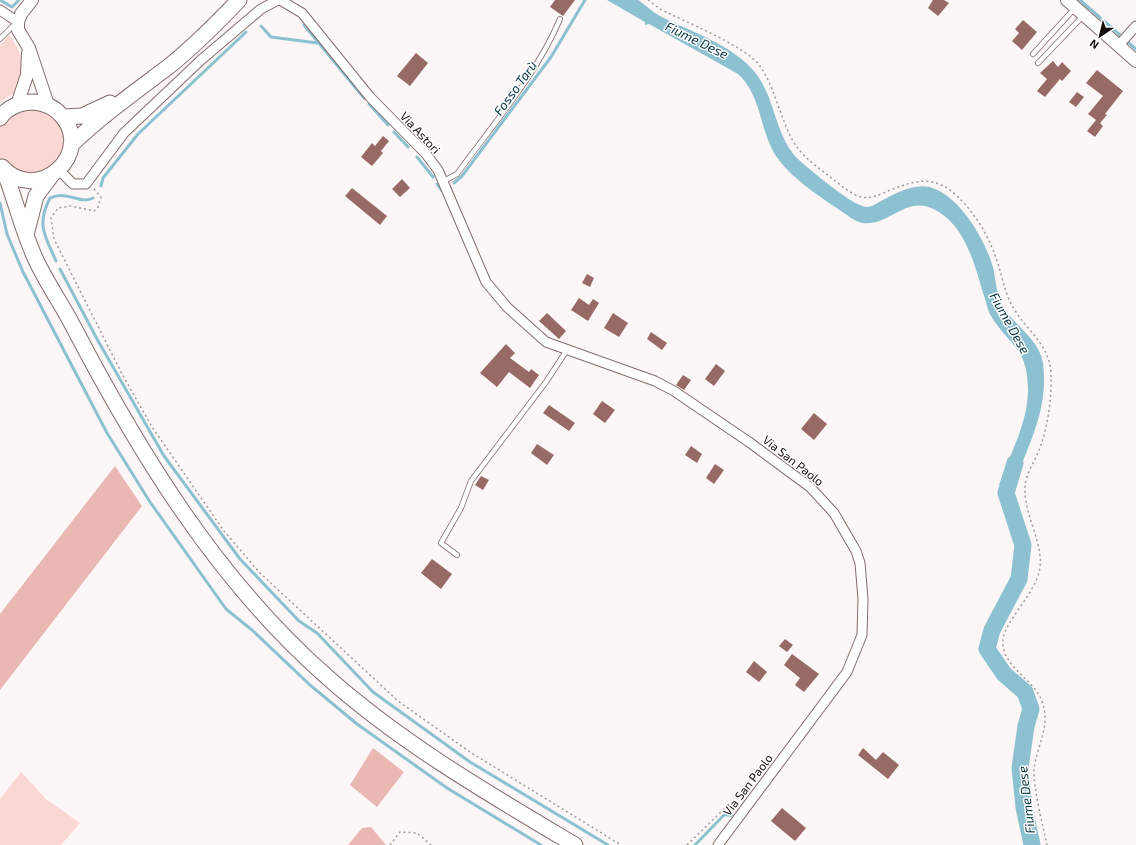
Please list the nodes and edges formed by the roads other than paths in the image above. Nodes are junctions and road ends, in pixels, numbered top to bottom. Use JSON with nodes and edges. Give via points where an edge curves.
{"nodes":[{"id":1,"x":32,"y":0,"type":"edge"},
{"id":2,"x":239,"y":0,"type":"edge"},
{"id":3,"x":279,"y":0,"type":"edge"},
{"id":4,"x":1076,"y":7,"type":"edge"},
{"id":5,"x":0,"y":10,"type":"edge"},
{"id":6,"x":560,"y":19,"type":"dead end"},
{"id":7,"x":18,"y":22,"type":"junction"},
{"id":8,"x":1136,"y":26,"type":"edge"},
{"id":9,"x":0,"y":39,"type":"edge"},
{"id":10,"x":1119,"y":45,"type":"junction"},
{"id":11,"x":29,"y":48,"type":"junction"},
{"id":12,"x":1033,"y":54,"type":"dead end"},
{"id":13,"x":1136,"y":61,"type":"edge"},
{"id":14,"x":1038,"y":63,"type":"dead end"},
{"id":15,"x":139,"y":88,"type":"junction"},
{"id":16,"x":17,"y":105,"type":"junction"},
{"id":17,"x":48,"y":106,"type":"junction"},
{"id":18,"x":1,"y":116,"type":"edge"},
{"id":19,"x":63,"y":117,"type":"junction"},
{"id":20,"x":71,"y":145,"type":"junction"},
{"id":21,"x":1,"y":166,"type":"edge"},
{"id":22,"x":55,"y":173,"type":"junction"},
{"id":23,"x":444,"y":181,"type":"junction"},
{"id":24,"x":26,"y":235,"type":"junction"},
{"id":25,"x":507,"y":307,"type":"joint"},
{"id":26,"x":567,"y":350,"type":"junction"},
{"id":27,"x":457,"y":555,"type":"dead end"},
{"id":28,"x":720,"y":844,"type":"edge"},
{"id":29,"x":575,"y":845,"type":"edge"}],
"edges":[{"from":1,"to":7,"type":"street"},
{"from":2,"to":15,"type":"main road","via":[[169,66]]},
{"from":3,"to":22,"type":"street","name":"Via Astori","via":[[261,9],[149,108],[124,132],[86,184],[73,184]]},
{"from":3,"to":23,"type":"street","name":"Via Astori","via":[[302,13],[370,97],[426,154]]},
{"from":4,"to":10,"type":"street"},
{"from":4,"to":12,"type":"lane"},
{"from":4,"to":14,"type":"lane"},
{"from":5,"to":7,"type":"street"},
{"from":6,"to":23,"type":"lane","via":[[546,50],[519,89],[457,174]]},
{"from":7,"to":9,"type":"lane"},
{"from":7,"to":11,"type":"street","via":[[18,30]]},
{"from":8,"to":10,"type":"street"},
{"from":10,"to":13,"type":"street"},
{"from":11,"to":16,"type":"street","via":[[27,75]]},
{"from":11,"to":17,"type":"street"},
{"from":15,"to":19,"type":"main road","via":[[89,114]]},
{"from":15,"to":20,"type":"main road"},
{"from":16,"to":17,"type":"main road","via":[[27,102]]},
{"from":16,"to":18,"type":"main road"},
{"from":17,"to":19,"type":"main road"},
{"from":19,"to":20,"type":"main road","via":[[68,127]]},
{"from":20,"to":22,"type":"main road","via":[[69,155]]},
{"from":21,"to":22,"type":"main road","via":[[13,176],[26,180],[39,180]]},
{"from":21,"to":24,"type":"main road"},
{"from":22,"to":24,"type":"main road","via":[[36,196]]},
{"from":23,"to":25,"type":"street","name":"Via Astori","via":[[486,282]]},
{"from":24,"to":29,"type":"main road","via":[[36,259],[121,415],[156,473],[226,570],[258,609],[326,676],[376,716],[474,785]]},
{"from":25,"to":26,"type":"street","name":"Via San Paolo","via":[[546,342]]},
{"from":26,"to":27,"type":"lane","via":[[471,481],[461,508],[441,542]]},
{"from":26,"to":28,"type":"street","name":"Via San Paolo","via":[[655,381],[749,442],[810,487],[834,513],[860,563],[864,599],[862,635],[847,672]]}]}
